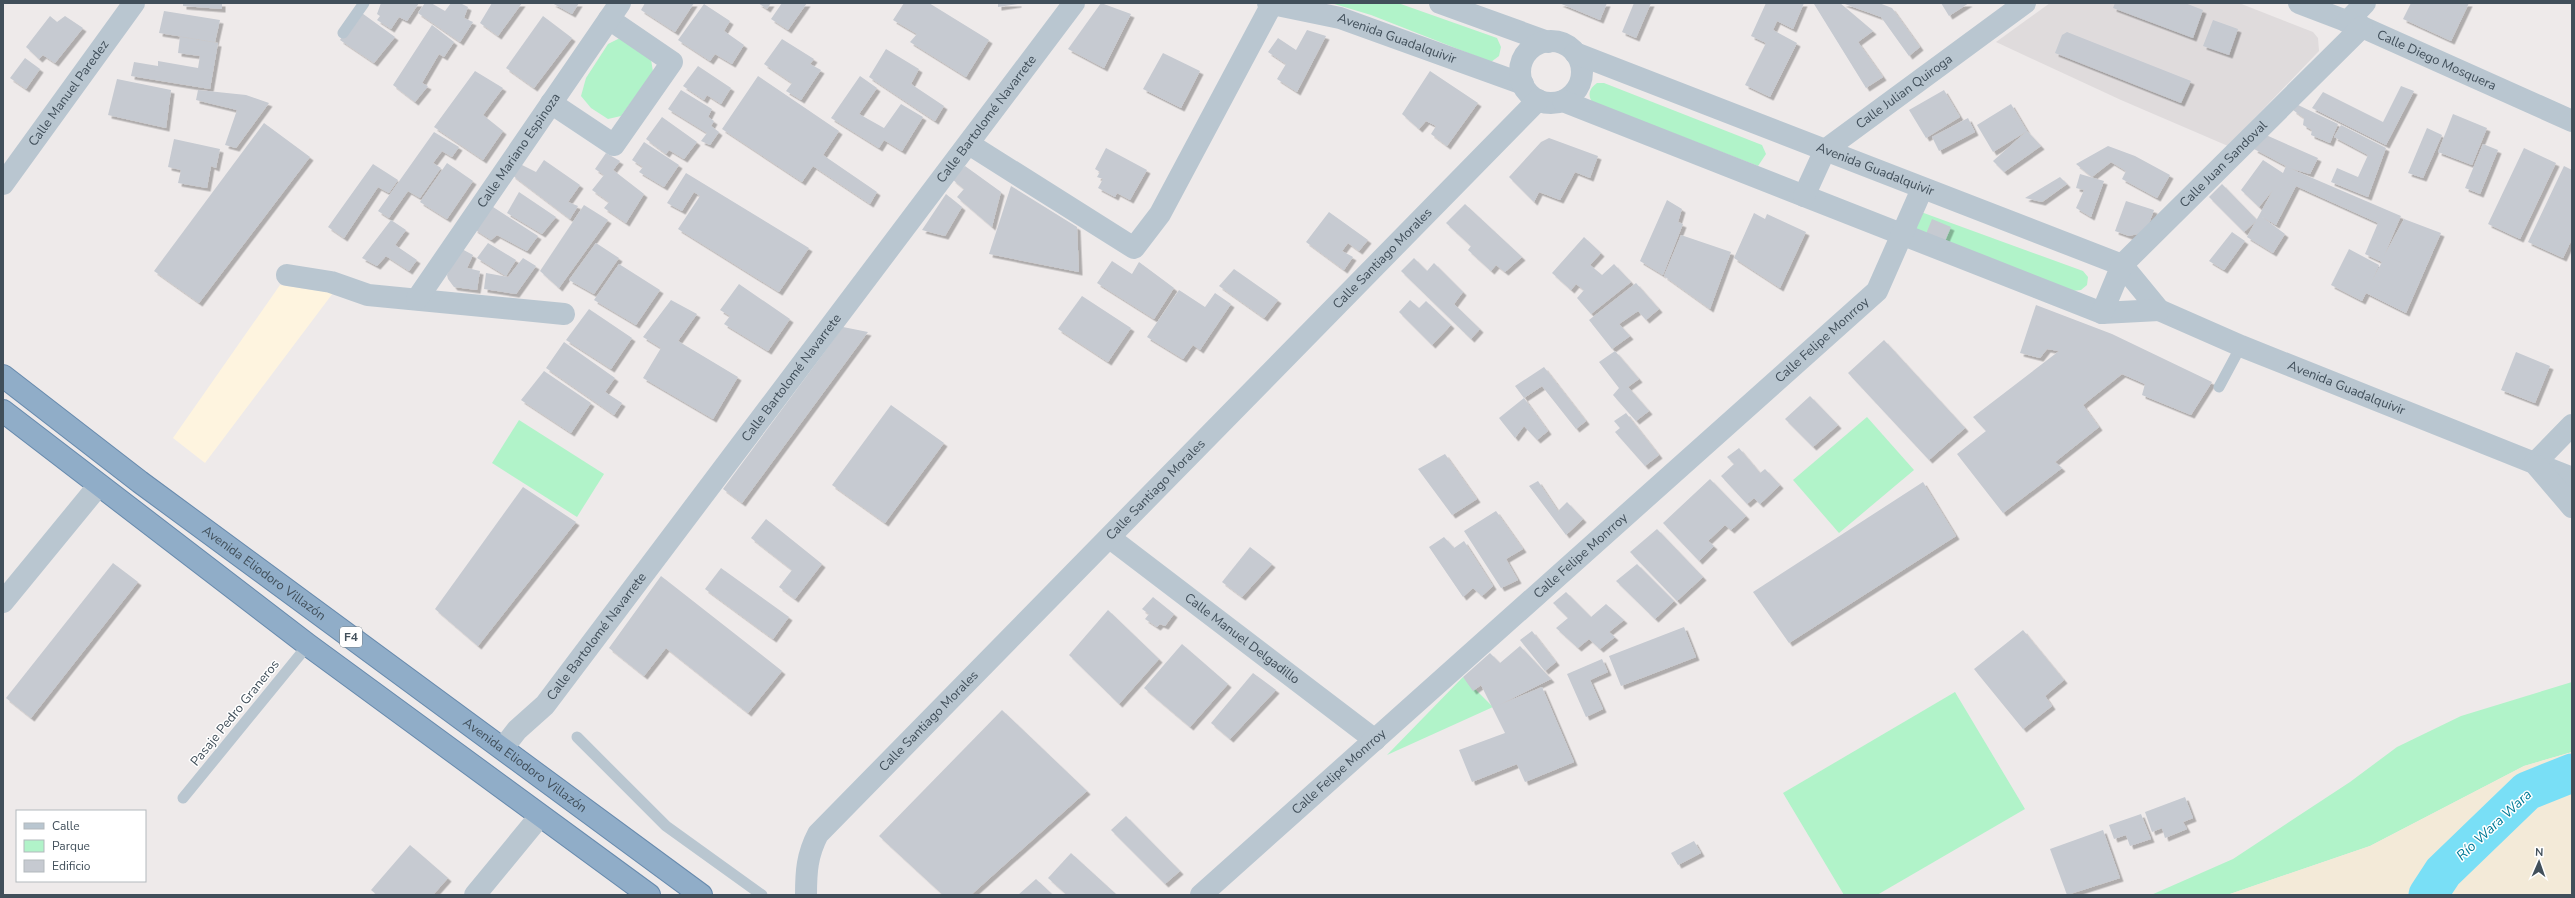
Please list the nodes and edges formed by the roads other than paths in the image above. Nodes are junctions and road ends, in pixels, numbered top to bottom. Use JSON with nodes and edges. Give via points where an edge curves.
{"nodes":[{"id":1,"x":134,"y":3,"type":"edge"},
{"id":2,"x":364,"y":3,"type":"edge"},
{"id":3,"x":1074,"y":3,"type":"edge"},
{"id":4,"x":1270,"y":3,"type":"edge"},
{"id":5,"x":1440,"y":3,"type":"edge"},
{"id":6,"x":2025,"y":3,"type":"edge"},
{"id":7,"x":2299,"y":3,"type":"edge"},
{"id":8,"x":2365,"y":3,"type":"edge"},
{"id":9,"x":614,"y":11,"type":"edge"},
{"id":10,"x":2354,"y":24,"type":"junction"},
{"id":11,"x":343,"y":33,"type":"dead end"},
{"id":12,"x":1548,"y":42,"type":"junction"},
{"id":13,"x":1575,"y":53,"type":"junction"},
{"id":14,"x":1523,"y":84,"type":"junction"},
{"id":15,"x":1538,"y":100,"type":"junction"},
{"id":16,"x":1563,"y":101,"type":"junction"},
{"id":17,"x":551,"y":103,"type":"junction"},
{"id":18,"x":2572,"y":121,"type":"edge"},
{"id":19,"x":969,"y":144,"type":"junction"},
{"id":20,"x":1825,"y":150,"type":"junction"},
{"id":21,"x":3,"y":184,"type":"edge"},
{"id":22,"x":1922,"y":189,"type":"junction"},
{"id":23,"x":1804,"y":196,"type":"junction"},
{"id":24,"x":1903,"y":236,"type":"junction"},
{"id":25,"x":2122,"y":265,"type":"junction"},
{"id":26,"x":287,"y":275,"type":"dead end"},
{"id":27,"x":417,"y":299,"type":"junction"},
{"id":28,"x":2159,"y":310,"type":"junction"},
{"id":29,"x":2102,"y":313,"type":"junction"},
{"id":30,"x":564,"y":314,"type":"dead end"},
{"id":31,"x":2241,"y":346,"type":"junction"},
{"id":32,"x":3,"y":376,"type":"edge"},
{"id":33,"x":2220,"y":387,"type":"dead end"},
{"id":34,"x":3,"y":411,"type":"edge"},
{"id":35,"x":2572,"y":425,"type":"edge"},
{"id":36,"x":2535,"y":463,"type":"junction"},
{"id":37,"x":2572,"y":478,"type":"edge"},
{"id":38,"x":99,"y":485,"type":"junction"},
{"id":39,"x":2572,"y":507,"type":"edge"},
{"id":40,"x":1110,"y":538,"type":"junction"},
{"id":41,"x":3,"y":602,"type":"edge"},
{"id":42,"x":308,"y":645,"type":"junction"},
{"id":43,"x":577,"y":737,"type":"dead end"},
{"id":44,"x":1374,"y":740,"type":"junction"},
{"id":45,"x":503,"y":748,"type":"junction"},
{"id":46,"x":183,"y":798,"type":"dead end"},
{"id":47,"x":540,"y":816,"type":"junction"},
{"id":48,"x":475,"y":895,"type":"edge"},
{"id":49,"x":649,"y":895,"type":"edge"},
{"id":50,"x":701,"y":895,"type":"edge"},
{"id":51,"x":762,"y":895,"type":"edge"},
{"id":52,"x":806,"y":895,"type":"edge"},
{"id":53,"x":1201,"y":895,"type":"edge"}],
"edges":[{"from":1,"to":21,"type":"street","name":"Calle Manuel Paredez"},
{"from":2,"to":11,"type":"lane"},
{"from":3,"to":19,"type":"street","name":"Calle Bartolomé Navarrete"},
{"from":4,"to":14,"type":"street","name":"Avenida Guadalquivir","via":[[1340,18]]},
{"from":4,"to":19,"type":"street","via":[[1160,214],[1134,248]]},
{"from":5,"to":12,"type":"street"},
{"from":6,"to":20,"type":"street","name":"Calle Julian Quiroga"},
{"from":7,"to":10,"type":"street","name":"Calle Diego Mosquera"},
{"from":8,"to":10,"type":"street","name":"Calle Juan Sandoval"},
{"from":9,"to":17,"type":"street","name":"Calle Mariano Espinoza"},
{"from":9,"to":17,"type":"street","via":[[672,62],[614,145]]},
{"from":10,"to":18,"type":"street","name":"Calle Diego Mosquera"},
{"from":10,"to":25,"type":"street","name":"Calle Juan Sandoval"},
{"from":12,"to":13,"type":"street","via":[[1567,46]]},
{"from":12,"to":14,"type":"street","via":[[1539,44],[1525,57],[1521,70]]},
{"from":13,"to":16,"type":"street","via":[[1580,61],[1581,80],[1574,92]]},
{"from":13,"to":20,"type":"street","name":"Avenida Guadalquivir"},
{"from":14,"to":15,"type":"street","via":[[1526,91]]},
{"from":15,"to":16,"type":"street","via":[[1555,103]]},
{"from":15,"to":40,"type":"street","name":"Calle Santiago Morales"},
{"from":16,"to":23,"type":"street","name":"Avenida Guadalquivir"},
{"from":17,"to":27,"type":"street","name":"Calle Mariano Espinoza"},
{"from":19,"to":45,"type":"street","name":"Calle Bartolomé Navarrete","via":[[545,705],[517,730]]},
{"from":20,"to":22,"type":"street","name":"Avenida Guadalquivir"},
{"from":20,"to":23,"type":"street","name":"Calle Julian Quiroga"},
{"from":22,"to":24,"type":"street","name":"Calle Felipe Monrroy"},
{"from":22,"to":25,"type":"street","name":"Avenida Guadalquivir"},
{"from":23,"to":24,"type":"street","name":"Avenida Guadalquivir"},
{"from":24,"to":29,"type":"street","name":"Avenida Guadalquivir"},
{"from":24,"to":44,"type":"street","name":"Calle Felipe Monrroy","via":[[1877,291]]},
{"from":25,"to":28,"type":"street","name":"Avenida Guadalquivir"},
{"from":25,"to":29,"type":"street","name":"Calle Juan Sandoval"},
{"from":26,"to":27,"type":"street","via":[[331,282],[368,294]]},
{"from":27,"to":30,"type":"street"},
{"from":28,"to":29,"type":"street","name":"Avenida Guadalquivir"},
{"from":28,"to":31,"type":"street","name":"Avenida Guadalquivir"},
{"from":31,"to":33,"type":"lane"},
{"from":31,"to":36,"type":"street","name":"Avenida Guadalquivir"},
{"from":32,"to":45,"type":"highway","name":"Avenida Eliodoro Villazón","number":"F4","via":[[140,482]]},
{"from":34,"to":38,"type":"highway","number":"F4"},
{"from":35,"to":36,"type":"street"},
{"from":36,"to":37,"type":"street","name":"Avenida Guadalquivir"},
{"from":36,"to":39,"type":"street","name":"Avenida Guadalquivir"},
{"from":38,"to":41,"type":"street"},
{"from":38,"to":42,"type":"highway","number":"F4"},
{"from":40,"to":44,"type":"street","name":"Calle Manuel Delgadillo"},
{"from":40,"to":52,"type":"street","name":"Calle Santiago Morales","via":[[818,834],[809,851]]},
{"from":42,"to":46,"type":"lane","name":"Pasaje Pedro Graneros"},
{"from":42,"to":47,"type":"highway","number":"F4"},
{"from":43,"to":51,"type":"lane","via":[[666,826]]},
{"from":44,"to":53,"type":"street","name":"Calle Felipe Monrroy"},
{"from":45,"to":50,"type":"highway","name":"Avenida Eliodoro Villazón","number":"F4"},
{"from":47,"to":48,"type":"street"},
{"from":47,"to":49,"type":"highway","number":"F4"}]}
